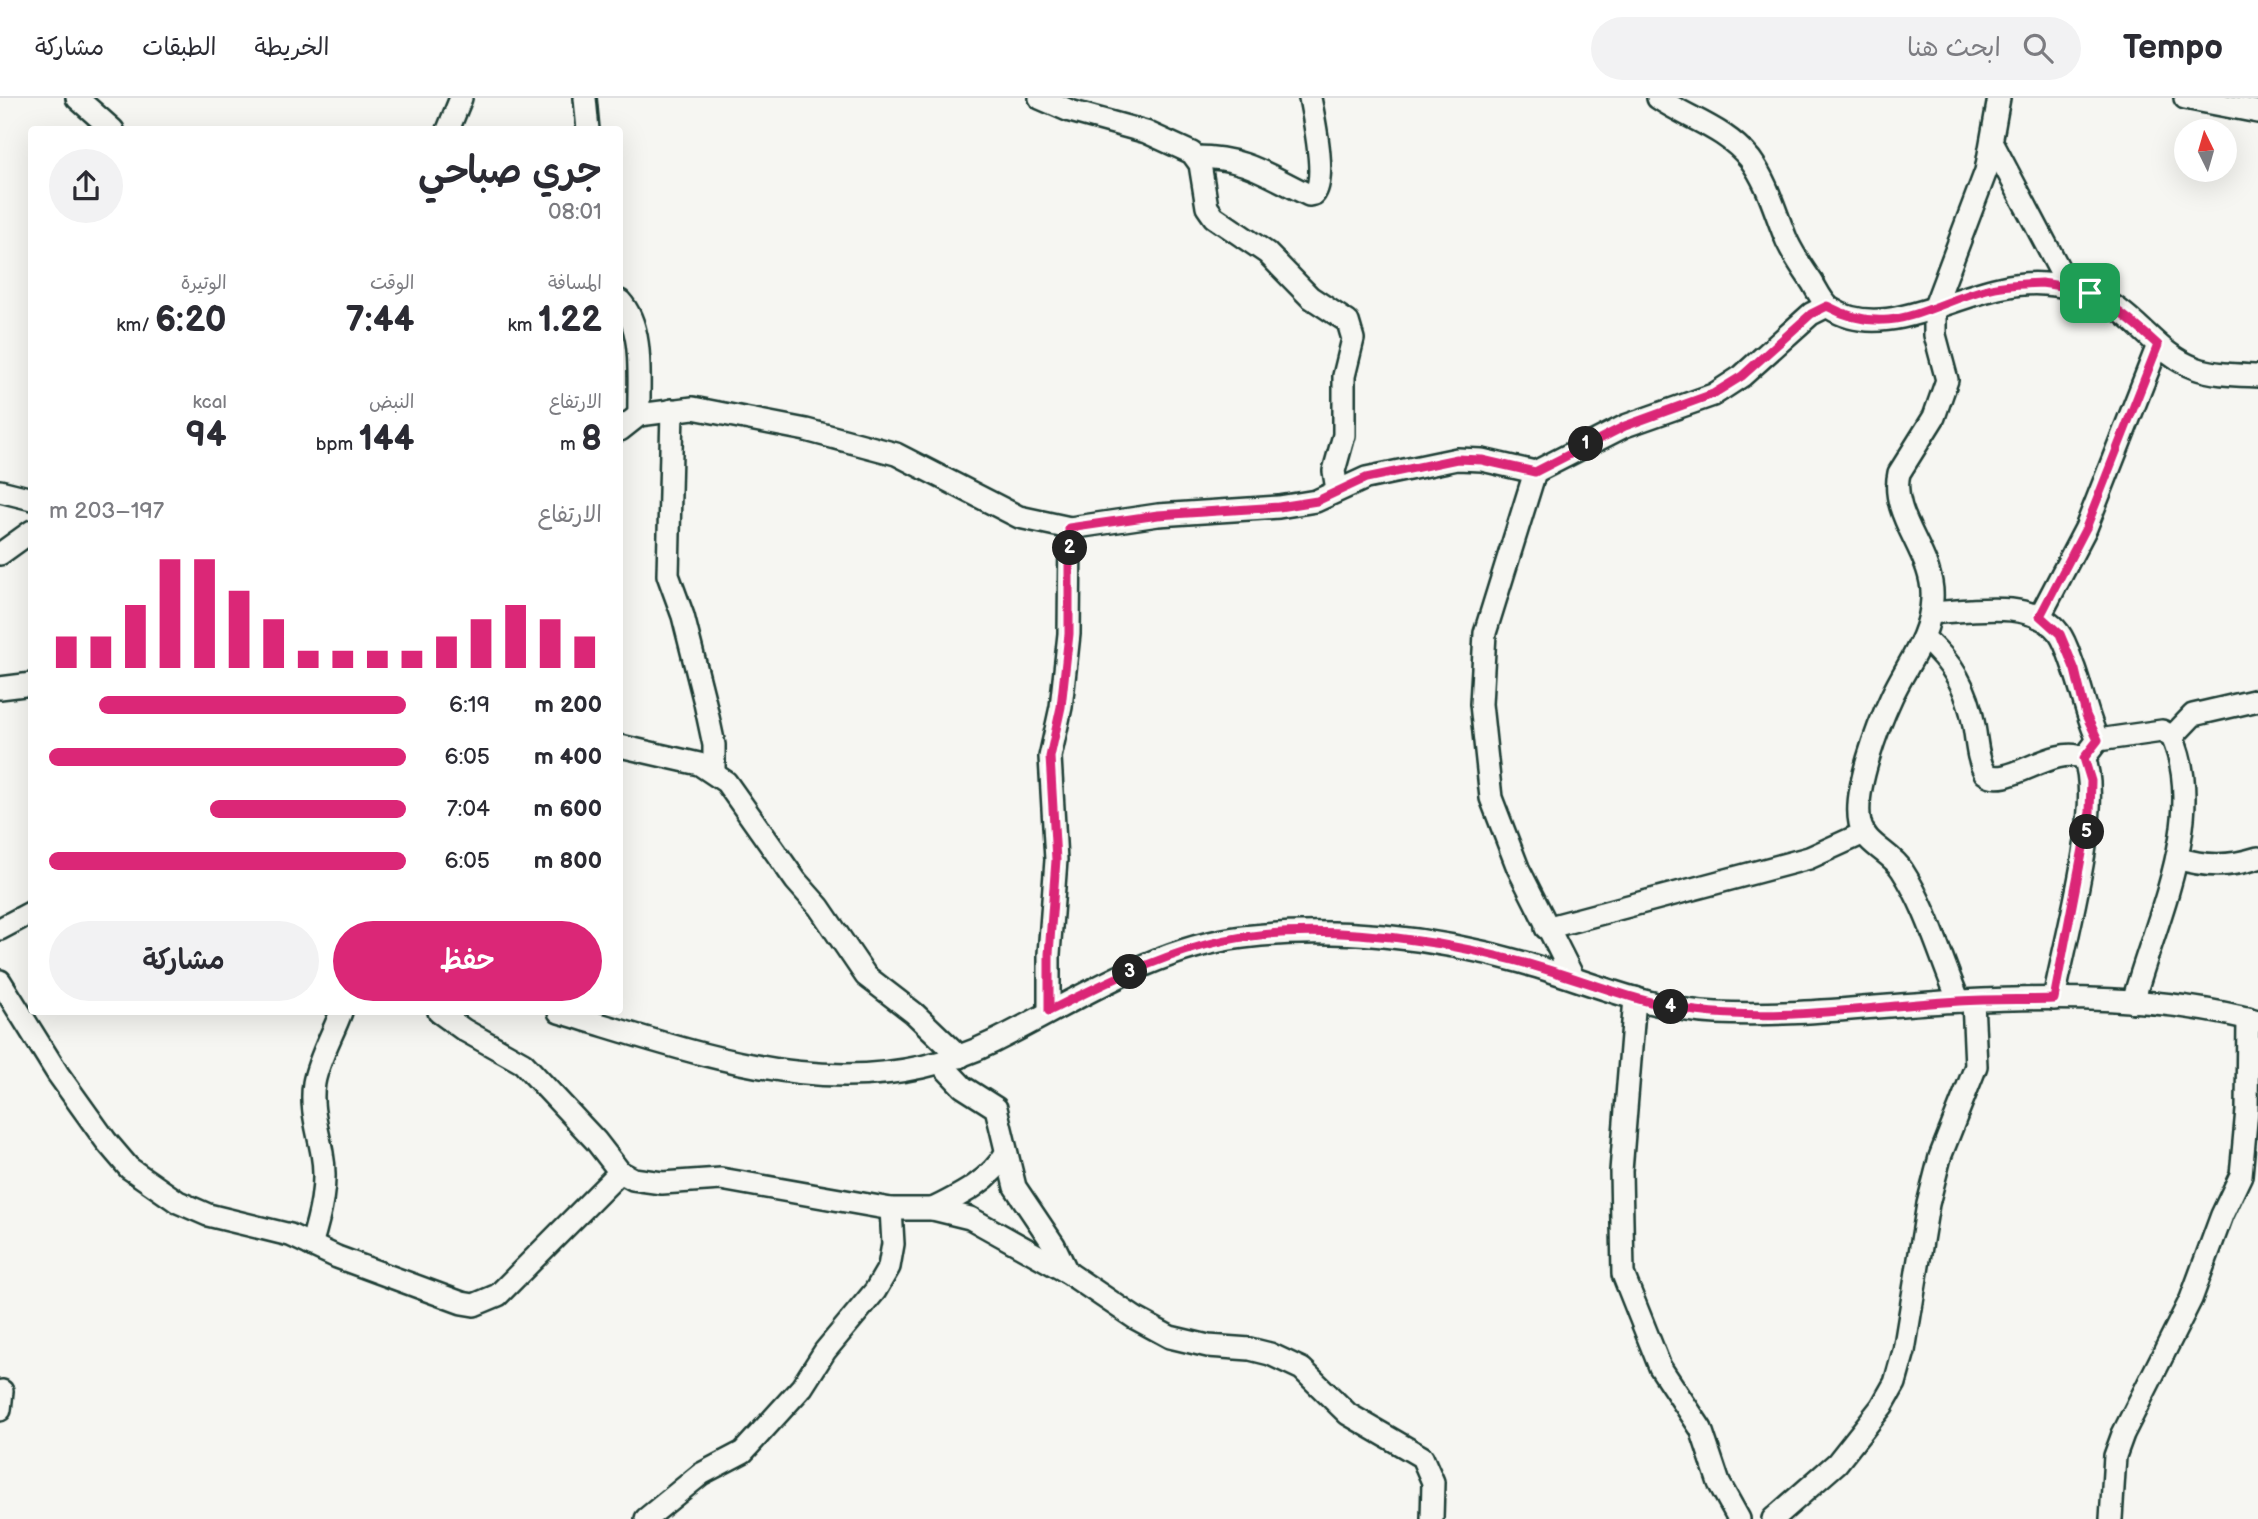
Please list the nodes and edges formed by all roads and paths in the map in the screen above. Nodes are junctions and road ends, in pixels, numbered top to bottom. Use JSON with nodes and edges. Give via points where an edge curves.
{"nodes":[{"id":1,"x":77,"y":98,"type":"edge"},
{"id":2,"x":461,"y":98,"type":"edge"},
{"id":3,"x":585,"y":98,"type":"edge"},
{"id":4,"x":1040,"y":98,"type":"edge"},
{"id":5,"x":1310,"y":98,"type":"edge"},
{"id":6,"x":1658,"y":98,"type":"edge"},
{"id":7,"x":1999,"y":98,"type":"edge"},
{"id":8,"x":2185,"y":98,"type":"edge"},
{"id":9,"x":2258,"y":112,"type":"edge"},
{"id":10,"x":108,"y":126,"type":"edge"},
{"id":11,"x":455,"y":126,"type":"edge"},
{"id":12,"x":588,"y":126,"type":"edge"},
{"id":13,"x":1992,"y":142,"type":"junction"},
{"id":14,"x":1196,"y":157,"type":"junction"},
{"id":15,"x":2068,"y":286,"type":"junction"},
{"id":16,"x":623,"y":305,"type":"edge"},
{"id":17,"x":1827,"y":306,"type":"junction"},
{"id":18,"x":1935,"y":306,"type":"junction"},
{"id":19,"x":2158,"y":345,"type":"junction"},
{"id":20,"x":2258,"y":376,"type":"edge"},
{"id":21,"x":672,"y":410,"type":"junction"},
{"id":22,"x":639,"y":415,"type":"junction"},
{"id":23,"x":623,"y":428,"type":"edge"},
{"id":24,"x":1535,"y":472,"type":"junction"},
{"id":25,"x":1338,"y":490,"type":"junction"},
{"id":26,"x":0,"y":491,"type":"edge"},
{"id":27,"x":28,"y":498,"type":"edge"},
{"id":28,"x":1069,"y":528,"type":"junction"},
{"id":29,"x":28,"y":534,"type":"edge"},
{"id":30,"x":0,"y":554,"type":"edge"},
{"id":31,"x":1930,"y":612,"type":"junction"},
{"id":32,"x":2040,"y":616,"type":"junction"},
{"id":33,"x":1924,"y":638,"type":"junction"},
{"id":34,"x":28,"y":684,"type":"edge"},
{"id":35,"x":0,"y":688,"type":"edge"},
{"id":36,"x":2258,"y":700,"type":"edge"},
{"id":37,"x":2172,"y":737,"type":"junction"},
{"id":38,"x":2098,"y":740,"type":"junction"},
{"id":39,"x":623,"y":747,"type":"edge"},
{"id":40,"x":2084,"y":758,"type":"junction"},
{"id":41,"x":713,"y":772,"type":"junction"},
{"id":42,"x":1864,"y":833,"type":"junction"},
{"id":43,"x":2177,"y":858,"type":"junction"},
{"id":44,"x":2258,"y":858,"type":"edge"},
{"id":45,"x":28,"y":914,"type":"edge"},
{"id":46,"x":1546,"y":928,"type":"junction"},
{"id":47,"x":0,"y":929,"type":"edge"},
{"id":48,"x":1573,"y":977,"type":"junction"},
{"id":49,"x":0,"y":981,"type":"edge"},
{"id":50,"x":1634,"y":998,"type":"junction"},
{"id":51,"x":2054,"y":999,"type":"junction"},
{"id":52,"x":1966,"y":1001,"type":"junction"},
{"id":53,"x":2133,"y":1002,"type":"junction"},
{"id":54,"x":1049,"y":1011,"type":"junction"},
{"id":55,"x":340,"y":1015,"type":"edge"},
{"id":56,"x":443,"y":1015,"type":"edge"},
{"id":57,"x":569,"y":1015,"type":"edge"},
{"id":58,"x":2253,"y":1019,"type":"edge"},
{"id":59,"x":951,"y":1061,"type":"junction"},
{"id":60,"x":1006,"y":1153,"type":"junction"},
{"id":61,"x":620,"y":1172,"type":"junction"},
{"id":62,"x":891,"y":1209,"type":"junction"},
{"id":63,"x":933,"y":1209,"type":"junction"},
{"id":64,"x":312,"y":1245,"type":"junction"},
{"id":65,"x":1067,"y":1272,"type":"junction"},
{"id":66,"x":646,"y":1519,"type":"edge"},
{"id":67,"x":1432,"y":1519,"type":"edge"},
{"id":68,"x":1739,"y":1519,"type":"edge"},
{"id":69,"x":1773,"y":1519,"type":"edge"},
{"id":70,"x":2111,"y":1519,"type":"edge"}],
"edges":[{"from":1,"to":10,"type":"street"},
{"from":2,"to":11,"type":"street"},
{"from":3,"to":12,"type":"street"},
{"from":4,"to":14,"type":"street","via":[[1157,136]]},
{"from":5,"to":14,"type":"street","via":[[1319,176],[1314,194],[1242,162]]},
{"from":6,"to":17,"type":"street","via":[[1716,129],[1750,160],[1771,194],[1788,243]]},
{"from":7,"to":13,"type":"street"},
{"from":8,"to":9,"type":"street"},
{"from":13,"to":15,"type":"street"},
{"from":13,"to":18,"type":"street","via":[[1982,184]]},
{"from":14,"to":25,"type":"street","via":[[1207,207],[1214,217],[1267,253],[1310,296],[1342,317],[1352,332],[1344,376],[1344,435],[1334,471]]},
{"from":15,"to":18,"type":"street","via":[[2041,283],[1990,288]]},
{"from":15,"to":19,"type":"street","via":[[2119,310]]},
{"from":16,"to":22,"type":"street","via":[[635,337]]},
{"from":17,"to":18,"type":"street","via":[[1857,320],[1874,322]]},
{"from":17,"to":24,"type":"street","via":[[1713,394],[1625,426]]},
{"from":18,"to":31,"type":"street","via":[[1935,335],[1947,380],[1934,417],[1899,473],[1897,491],[1931,577]]},
{"from":19,"to":20,"type":"street","via":[[2196,369]]},
{"from":19,"to":32,"type":"street","via":[[2086,528]]},
{"from":21,"to":22,"type":"street"},
{"from":21,"to":28,"type":"street","via":[[692,408],[757,420],[885,451],[922,465],[1019,517]]},
{"from":21,"to":41,"type":"street","via":[[668,575],[705,703],[714,745]]},
{"from":22,"to":23,"type":"street"},
{"from":24,"to":25,"type":"street","via":[[1457,459],[1366,478]]},
{"from":24,"to":46,"type":"street","via":[[1485,633],[1481,704],[1491,799]]},
{"from":25,"to":28,"type":"street","via":[[1317,501],[1279,507],[1158,515]]},
{"from":26,"to":27,"type":"street"},
{"from":28,"to":54,"type":"street","via":[[1069,634],[1050,757],[1056,860]]},
{"from":29,"to":30,"type":"street"},
{"from":31,"to":32,"type":"street"},
{"from":31,"to":33,"type":"street"},
{"from":32,"to":38,"type":"street","via":[[2060,634]]},
{"from":33,"to":40,"type":"street","via":[[1956,672],[1968,699],[1978,759],[1985,774],[1999,778],[2064,754]]},
{"from":33,"to":42,"type":"street","via":[[1893,695],[1869,763],[1860,801]]},
{"from":34,"to":35,"type":"street"},
{"from":36,"to":37,"type":"street","via":[[2193,715]]},
{"from":37,"to":38,"type":"street","via":[[2162,731]]},
{"from":37,"to":43,"type":"street","via":[[2185,780]]},
{"from":38,"to":40,"type":"street"},
{"from":39,"to":41,"type":"street","via":[[690,761]]},
{"from":40,"to":51,"type":"street","via":[[2091,781],[2090,812]]},
{"from":41,"to":59,"type":"street","via":[[738,797],[866,976],[914,1013]]},
{"from":42,"to":46,"type":"street","via":[[1808,858]]},
{"from":42,"to":52,"type":"street","via":[[1898,864],[1919,896]]},
{"from":43,"to":44,"type":"street","via":[[2201,866]]},
{"from":43,"to":53,"type":"street"},
{"from":45,"to":47,"type":"street"},
{"from":46,"to":48,"type":"street"},
{"from":48,"to":50,"type":"street"},
{"from":48,"to":54,"type":"street","via":[[1459,947],[1400,939],[1279,934],[1204,945],[1112,979]]},
{"from":49,"to":64,"type":"street","via":[[81,1109],[129,1168],[178,1202],[208,1215],[290,1234]]},
{"from":50,"to":52,"type":"street","via":[[1716,1013],[1783,1014]]},
{"from":50,"to":68,"type":"street","via":[[1621,1171],[1623,1274],[1660,1367],[1701,1429],[1719,1483]]},
{"from":51,"to":52,"type":"street"},
{"from":51,"to":53,"type":"street"},
{"from":52,"to":69,"type":"street","via":[[1976,1066],[1940,1157],[1895,1383],[1837,1463]]},
{"from":53,"to":58,"type":"street","via":[[2211,1008]]},
{"from":54,"to":59,"type":"street"},
{"from":55,"to":64,"type":"street","via":[[314,1083],[324,1185]]},
{"from":56,"to":61,"type":"street","via":[[523,1063]]},
{"from":57,"to":59,"type":"street","via":[[772,1071],[867,1073]]},
{"from":58,"to":70,"type":"street","via":[[2241,1175],[2192,1299],[2123,1434],[2115,1456]]},
{"from":59,"to":60,"type":"street","via":[[963,1087],[996,1108]]},
{"from":60,"to":63,"type":"street","via":[[981,1181]]},
{"from":60,"to":65,"type":"street","via":[[1015,1187]]},
{"from":61,"to":62,"type":"street","via":[[647,1182],[721,1180]]},
{"from":61,"to":64,"type":"street","via":[[498,1294],[474,1305]]},
{"from":62,"to":63,"type":"street"},
{"from":62,"to":66,"type":"street","via":[[889,1267],[802,1387],[743,1452],[701,1474]]},
{"from":63,"to":65,"type":"street","via":[[970,1218]]},
{"from":65,"to":67,"type":"street","via":[[1170,1337],[1270,1354],[1302,1369],[1348,1414],[1422,1457],[1433,1482]]}]}
